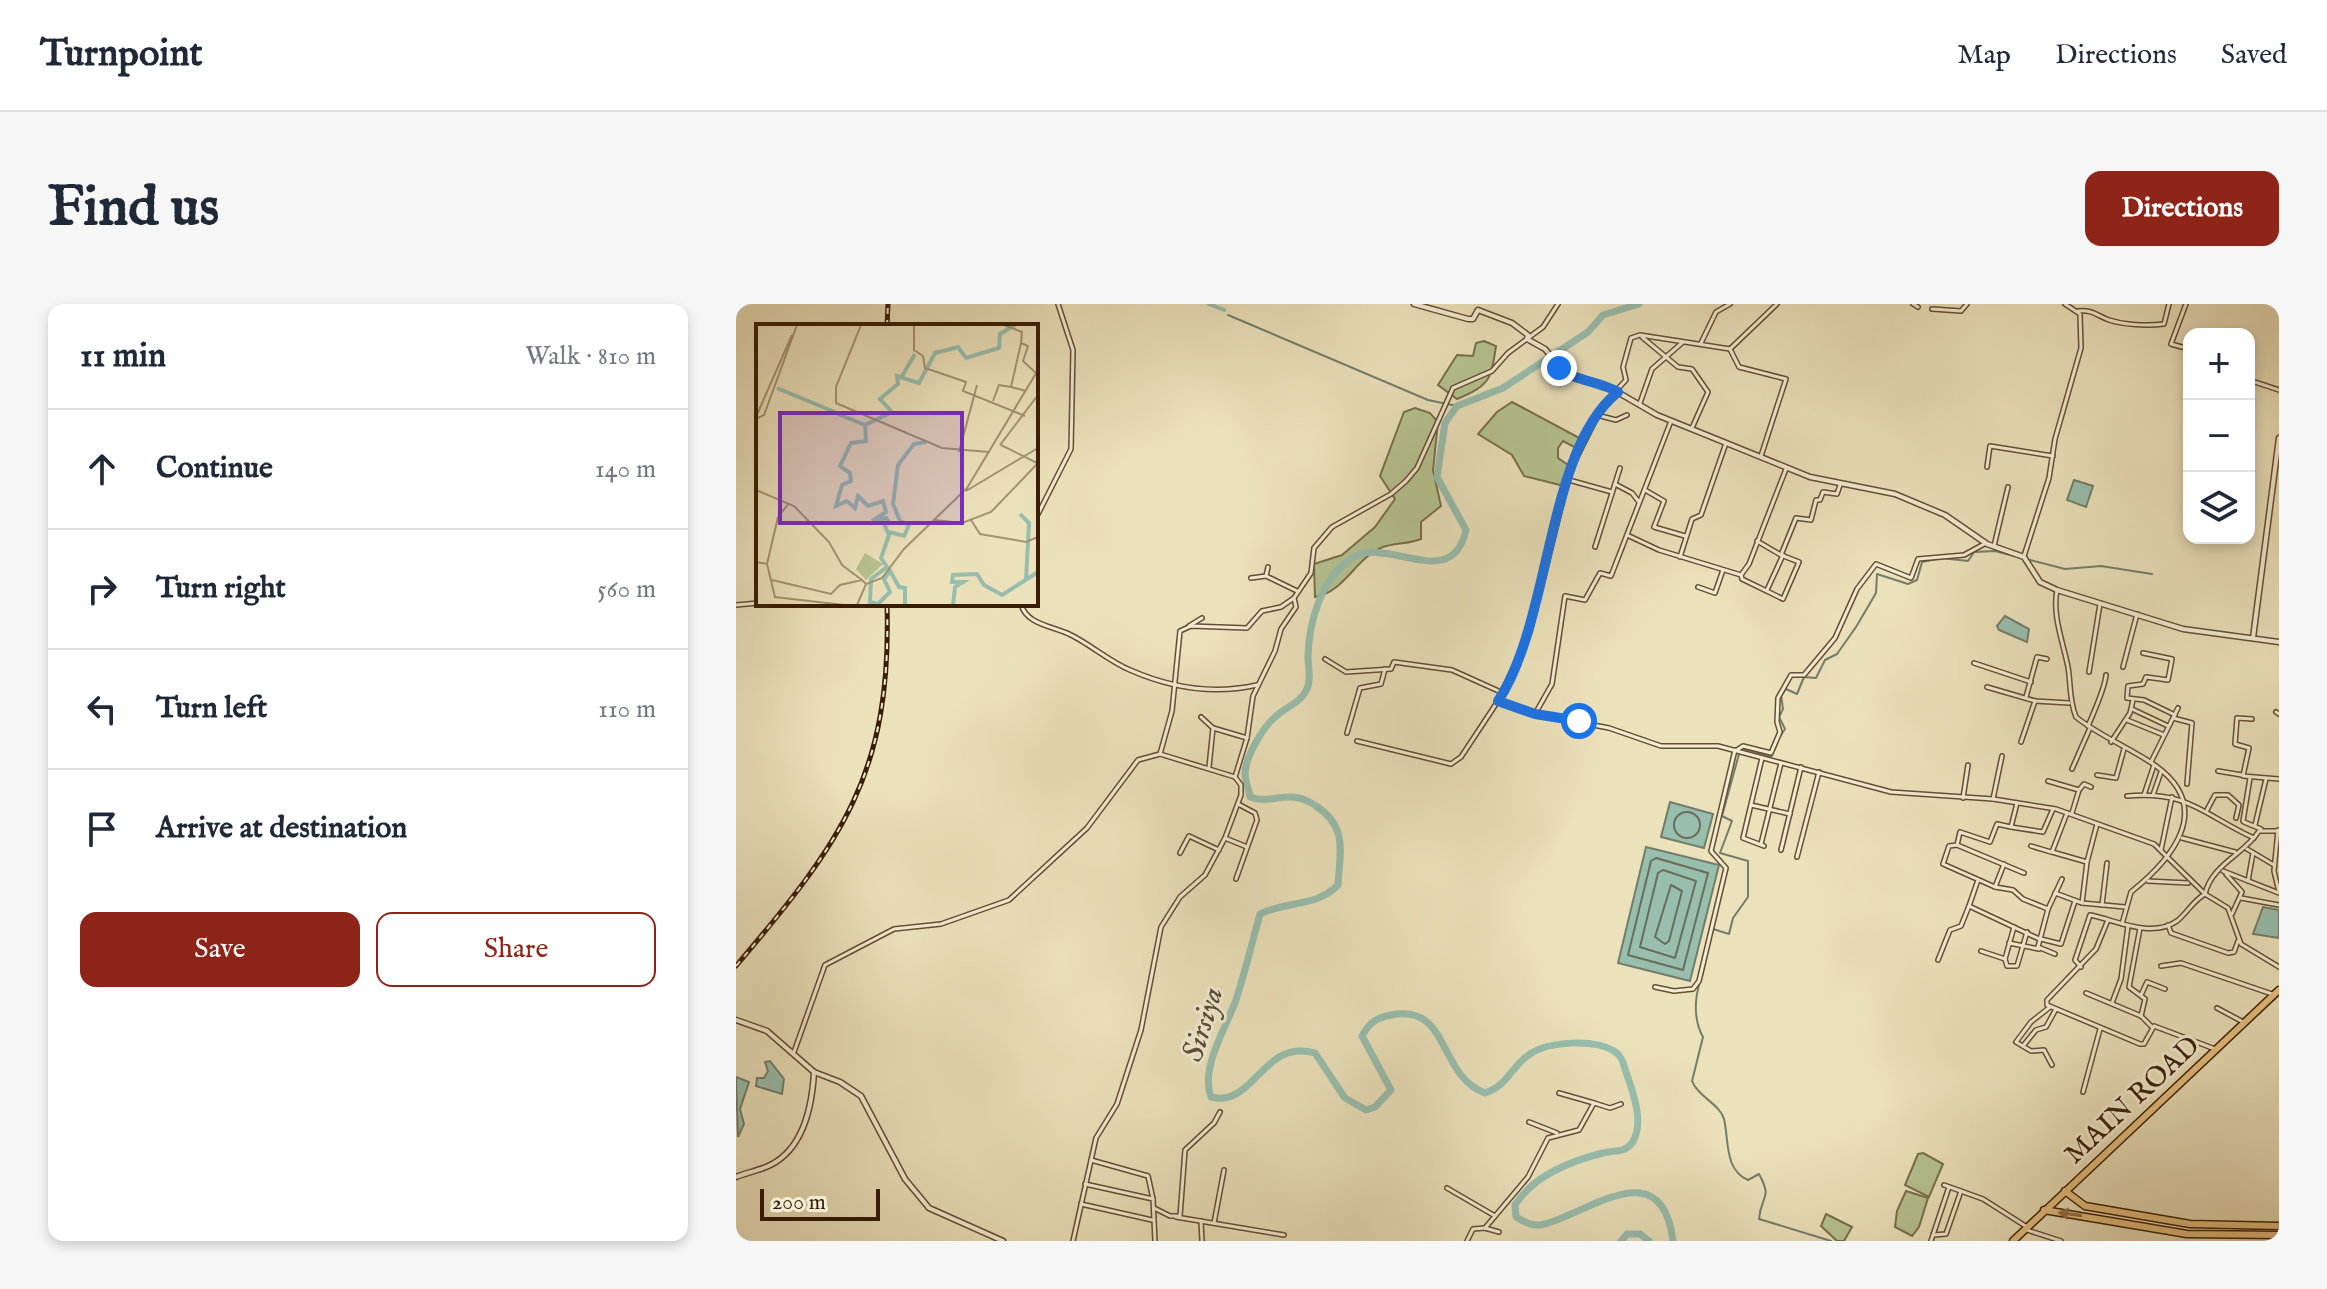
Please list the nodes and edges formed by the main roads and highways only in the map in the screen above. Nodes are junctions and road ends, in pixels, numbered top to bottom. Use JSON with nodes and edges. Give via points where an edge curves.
{"nodes":[{"id":1,"x":2276,"y":992,"type":"edge"},
{"id":2,"x":2065,"y":1191,"type":"junction"},
{"id":3,"x":2097,"y":1208,"type":"junction"},
{"id":4,"x":2044,"y":1210,"type":"junction"},
{"id":5,"x":2096,"y":1217,"type":"junction"},
{"id":6,"x":2230,"y":1226,"type":"junction"},
{"id":7,"x":2279,"y":1226,"type":"edge"},
{"id":8,"x":2230,"y":1235,"type":"junction"},
{"id":9,"x":2279,"y":1235,"type":"edge"},
{"id":10,"x":2013,"y":1241,"type":"edge"}],
"edges":[{"from":1,"to":2,"type":"main road","name":"MAIN ROAD"},
{"from":2,"to":3,"type":"main road","via":[[2080,1205]]},
{"from":2,"to":4,"type":"main road","name":"MAIN ROAD"},
{"from":3,"to":5,"type":"main road"},
{"from":3,"to":6,"type":"main road"},
{"from":5,"to":4,"type":"main road","one_way":true},
{"from":4,"to":10,"type":"main road","name":"MAIN ROAD"},
{"from":5,"to":8,"type":"main road","via":[[2187,1234]]},
{"from":6,"to":7,"type":"main road"},
{"from":6,"to":8,"type":"main road"},
{"from":8,"to":9,"type":"main road"}]}
